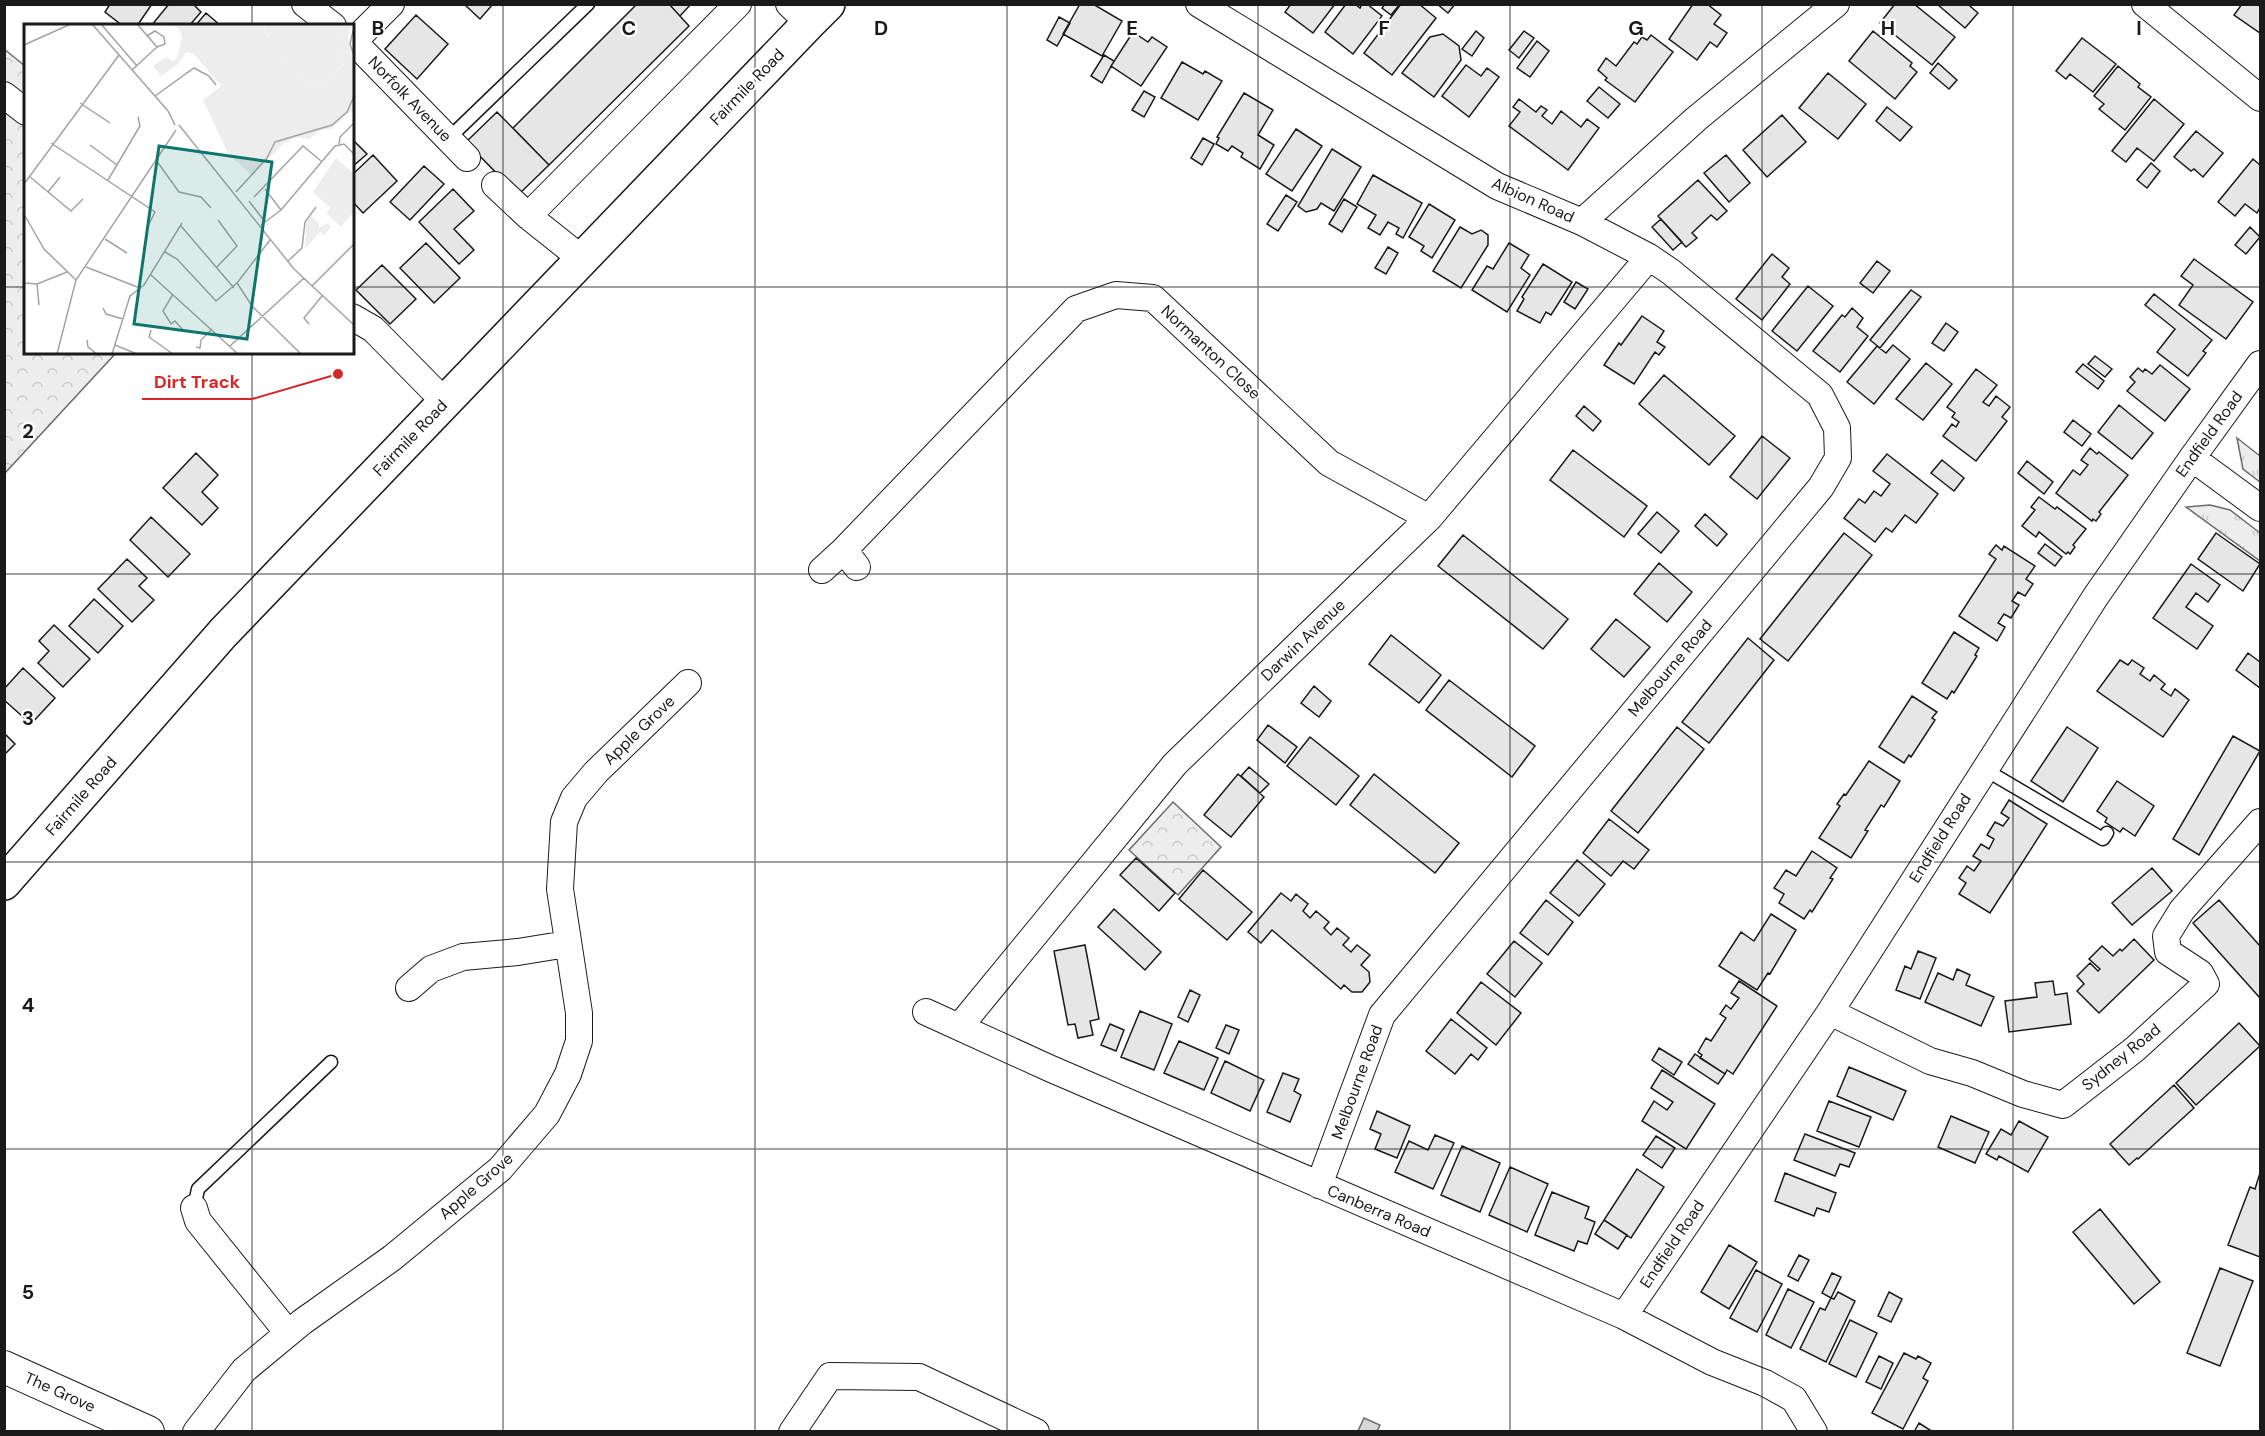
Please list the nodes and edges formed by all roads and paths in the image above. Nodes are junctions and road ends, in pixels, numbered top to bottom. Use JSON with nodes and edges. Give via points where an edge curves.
{"nodes":[{"id":1,"x":305,"y":4,"type":"edge"},
{"id":2,"x":391,"y":4,"type":"edge"},
{"id":3,"x":588,"y":4,"type":"edge"},
{"id":4,"x":738,"y":4,"type":"edge"},
{"id":5,"x":1199,"y":4,"type":"edge"},
{"id":6,"x":1836,"y":4,"type":"edge"},
{"id":7,"x":2145,"y":4,"type":"edge"},
{"id":8,"x":809,"y":11,"type":"edge"},
{"id":9,"x":330,"y":24,"type":"edge"},
{"id":10,"x":354,"y":40,"type":"edge"},
{"id":11,"x":354,"y":42,"type":"edge"},
{"id":12,"x":4,"y":95,"type":"edge"},
{"id":13,"x":2260,"y":98,"type":"edge"},
{"id":14,"x":24,"y":110,"type":"edge"},
{"id":15,"x":447,"y":140,"type":"junction"},
{"id":16,"x":467,"y":158,"type":"dead end"},
{"id":17,"x":495,"y":185,"type":"dead end"},
{"id":18,"x":528,"y":216,"type":"junction"},
{"id":19,"x":1582,"y":222,"type":"junction"},
{"id":20,"x":1649,"y":257,"type":"junction"},
{"id":21,"x":582,"y":259,"type":"junction"},
{"id":22,"x":354,"y":318,"type":"edge"},
{"id":23,"x":2260,"y":364,"type":"edge"},
{"id":24,"x":445,"y":402,"type":"junction"},
{"id":25,"x":2192,"y":458,"type":"junction"},
{"id":26,"x":2260,"y":508,"type":"edge"},
{"id":27,"x":1429,"y":518,"type":"junction"},
{"id":28,"x":822,"y":570,"type":"dead end"},
{"id":29,"x":687,"y":683,"type":"dead end"},
{"id":30,"x":1984,"y":769,"type":"junction"},
{"id":31,"x":2260,"y":822,"type":"edge"},
{"id":32,"x":2107,"y":833,"type":"dead end"},
{"id":33,"x":4,"y":883,"type":"edge"},
{"id":34,"x":567,"y":944,"type":"junction"},
{"id":35,"x":409,"y":988,"type":"dead end"},
{"id":36,"x":926,"y":1012,"type":"dead end"},
{"id":37,"x":1830,"y":1012,"type":"junction"},
{"id":38,"x":960,"y":1026,"type":"junction"},
{"id":39,"x":331,"y":1062,"type":"dead end"},
{"id":40,"x":1319,"y":1185,"type":"junction"},
{"id":41,"x":194,"y":1208,"type":"joint"},
{"id":42,"x":1624,"y":1316,"type":"junction"},
{"id":43,"x":288,"y":1334,"type":"junction"},
{"id":44,"x":4,"y":1367,"type":"edge"},
{"id":45,"x":148,"y":1431,"type":"edge"},
{"id":46,"x":196,"y":1431,"type":"edge"},
{"id":47,"x":792,"y":1431,"type":"edge"},
{"id":48,"x":1036,"y":1431,"type":"edge"},
{"id":49,"x":1814,"y":1431,"type":"edge"}],
"edges":[{"from":1,"to":9,"type":"street"},
{"from":2,"to":10,"type":"street"},
{"from":3,"to":15,"type":"lane"},
{"from":4,"to":18,"type":"street"},
{"from":5,"to":19,"type":"street","name":"Albion Road","via":[[1497,186]]},
{"from":6,"to":19,"type":"street","name":"Albion Road","via":[[1696,118]]},
{"from":7,"to":13,"type":"street"},
{"from":8,"to":21,"type":"main road","name":"Fairmile Road"},
{"from":11,"to":15,"type":"street","name":"Norfolk Avenue"},
{"from":12,"to":14,"type":"street"},
{"from":15,"to":16,"type":"street","name":"Norfolk Avenue"},
{"from":17,"to":18,"type":"street"},
{"from":18,"to":21,"type":"street"},
{"from":19,"to":20,"type":"street","name":"Melbourne Road"},
{"from":20,"to":27,"type":"street","name":"Darwin Avenue"},
{"from":20,"to":40,"type":"street","name":"Melbourne Road","via":[[1820,395],[1837,428],[1838,458],[1821,487],[1382,1015]]},
{"from":21,"to":24,"type":"main road","name":"Fairmile Road"},
{"from":22,"to":24,"type":"street","via":[[373,329]]},
{"from":23,"to":25,"type":"street","name":"Endfield Road"},
{"from":24,"to":33,"type":"main road","name":"Fairmile Road","via":[[223,633]]},
{"from":25,"to":26,"type":"street"},
{"from":25,"to":30,"type":"street","name":"Endfield Road","via":[[2096,596]]},
{"from":27,"to":28,"type":"street","name":"Normanton Close","via":[[1329,463],[1153,298],[1116,295],[1076,309],[851,558]]},
{"from":27,"to":38,"type":"street","name":"Darwin Avenue","via":[[1175,764]]},
{"from":29,"to":34,"type":"street","name":"Apple Grove","via":[[596,771],[574,798],[564,822],[561,849],[560,889]]},
{"from":30,"to":32,"type":"lane","via":[[2103,839]]},
{"from":30,"to":37,"type":"street","name":"Endfield Road"},
{"from":31,"to":37,"type":"street","name":"Sydney Road","via":[[2182,910],[2166,936],[2168,952],[2200,973],[2206,984],[2135,1049],[2062,1105],[1930,1061]]},
{"from":34,"to":35,"type":"street","via":[[463,957],[431,969]]},
{"from":34,"to":43,"type":"street","name":"Apple Grove","via":[[579,1013],[579,1041],[547,1114],[500,1168],[392,1258]]},
{"from":36,"to":38,"type":"street","name":"Canberra Road"},
{"from":37,"to":42,"type":"street","name":"Endfield Road"},
{"from":38,"to":40,"type":"street","name":"Canberra Road"},
{"from":39,"to":41,"type":"lane","via":[[198,1189]]},
{"from":40,"to":42,"type":"street","name":"Canberra Road"},
{"from":41,"to":43,"type":"street","via":[[198,1221]]},
{"from":42,"to":49,"type":"street","name":"Canberra Road","via":[[1794,1399]]},
{"from":43,"to":46,"type":"street","name":"Apple Grove","via":[[244,1370]]},
{"from":44,"to":45,"type":"street","name":"The Grove"},
{"from":47,"to":48,"type":"street","via":[[830,1376],[841,1376],[919,1377]]}]}
